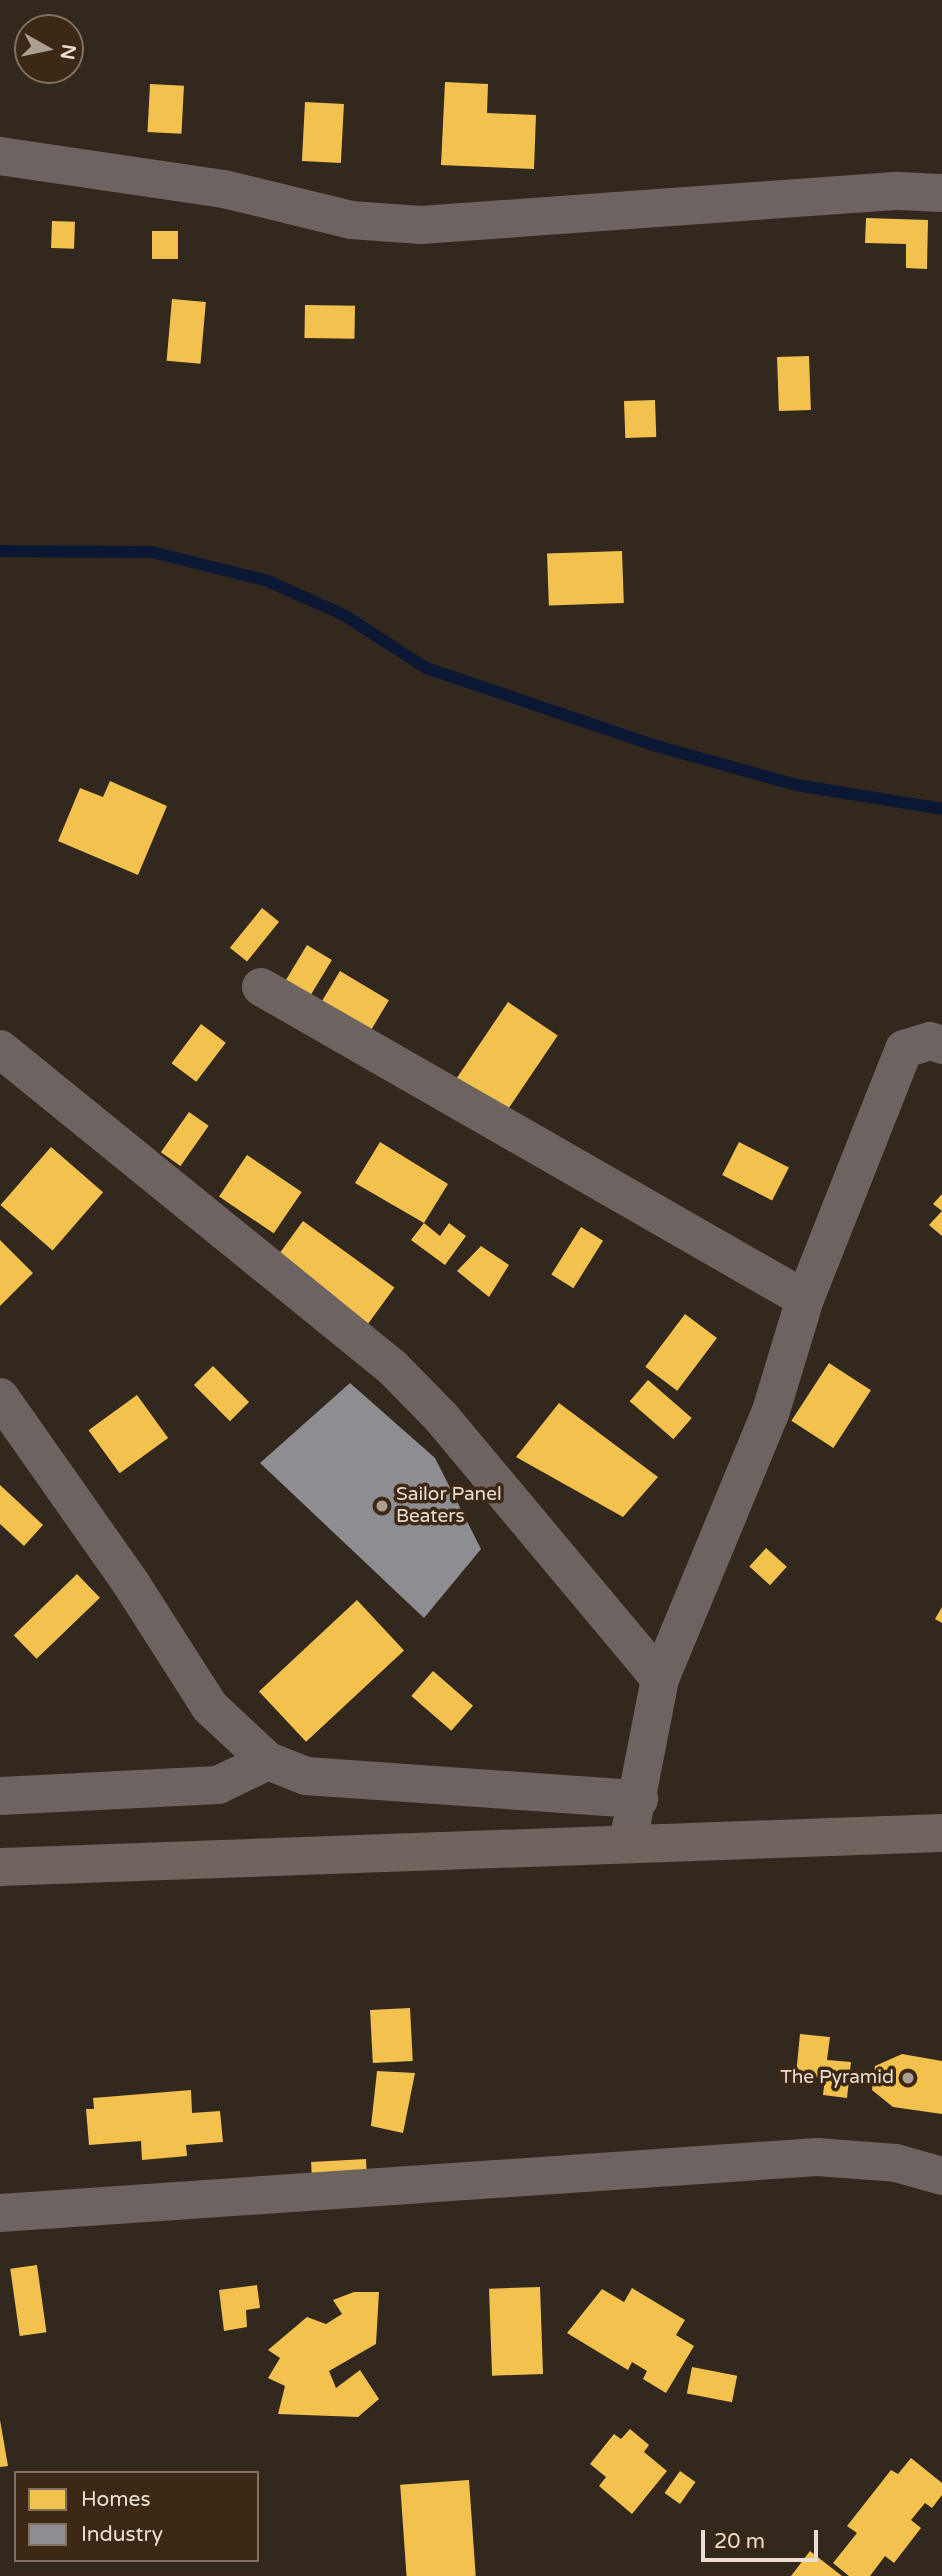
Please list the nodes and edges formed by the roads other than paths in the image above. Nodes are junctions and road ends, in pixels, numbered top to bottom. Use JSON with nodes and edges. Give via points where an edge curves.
{"nodes":[{"id":1,"x":0,"y":156,"type":"edge"},
{"id":2,"x":942,"y":193,"type":"edge"},
{"id":3,"x":261,"y":987,"type":"dead end"},
{"id":4,"x":942,"y":1045,"type":"edge"},
{"id":5,"x":0,"y":1049,"type":"edge"},
{"id":6,"x":805,"y":1299,"type":"junction"},
{"id":7,"x":0,"y":1397,"type":"edge"},
{"id":8,"x":660,"y":1679,"type":"junction"},
{"id":9,"x":268,"y":1761,"type":"junction"},
{"id":10,"x":0,"y":1796,"type":"edge"},
{"id":11,"x":639,"y":1799,"type":"junction"},
{"id":12,"x":942,"y":1833,"type":"edge"},
{"id":13,"x":628,"y":1842,"type":"junction"},
{"id":14,"x":0,"y":1867,"type":"edge"},
{"id":15,"x":942,"y":2176,"type":"edge"},
{"id":16,"x":0,"y":2213,"type":"edge"}],
"edges":[{"from":1,"to":2,"type":"street","via":[[224,189],[351,220],[421,225],[898,191]]},
{"from":3,"to":6,"type":"street"},
{"from":4,"to":6,"type":"street","via":[[930,1041],[904,1049]]},
{"from":5,"to":8,"type":"street","via":[[392,1367],[441,1417]]},
{"from":6,"to":8,"type":"street","via":[[770,1414]]},
{"from":7,"to":9,"type":"street","via":[[210,1707]]},
{"from":8,"to":11,"type":"street"},
{"from":9,"to":10,"type":"street","via":[[218,1785]]},
{"from":9,"to":11,"type":"street","via":[[306,1776]]},
{"from":11,"to":13,"type":"street"},
{"from":12,"to":13,"type":"main road"},
{"from":13,"to":14,"type":"main road"},
{"from":15,"to":16,"type":"street","via":[[896,2162],[817,2157]]}]}
